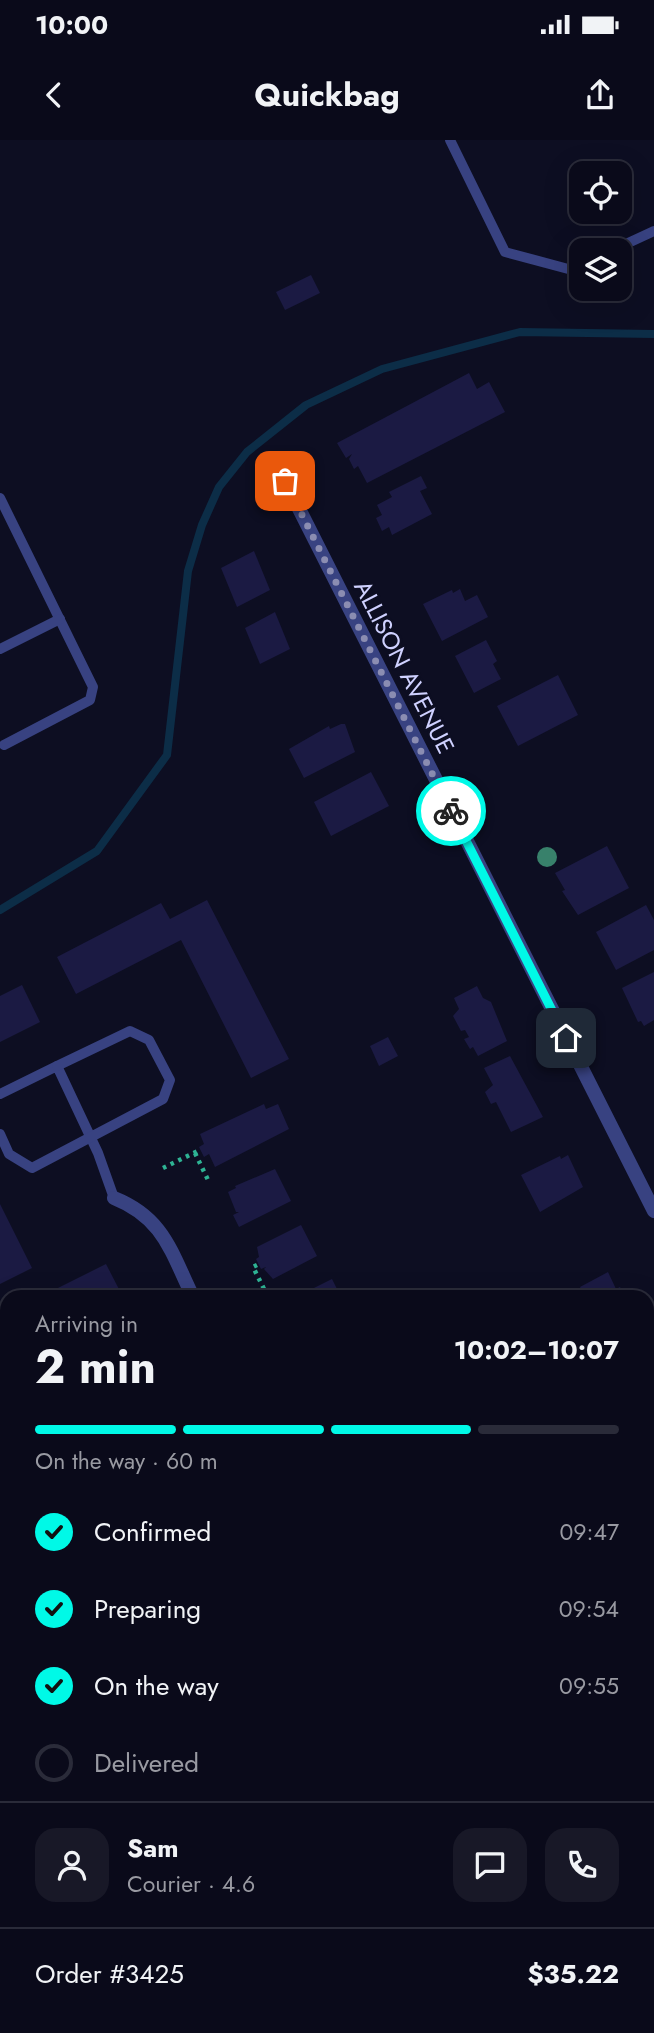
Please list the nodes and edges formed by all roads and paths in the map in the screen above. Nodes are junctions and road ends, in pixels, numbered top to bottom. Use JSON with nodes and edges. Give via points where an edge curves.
{"nodes":[{"id":1,"x":450,"y":140,"type":"edge"},
{"id":2,"x":654,"y":231,"type":"edge"},
{"id":3,"x":632,"y":241,"type":"edge"},
{"id":4,"x":569,"y":269,"type":"edge"},
{"id":5,"x":285,"y":481,"type":"dead end"},
{"id":6,"x":0,"y":498,"type":"edge"},
{"id":7,"x":60,"y":619,"type":"junction"},
{"id":8,"x":0,"y":649,"type":"edge"},
{"id":9,"x":4,"y":745,"type":"dead end"},
{"id":10,"x":57,"y":1066,"type":"junction"},
{"id":11,"x":0,"y":1094,"type":"edge"},
{"id":12,"x":0,"y":1134,"type":"edge"},
{"id":13,"x":91,"y":1138,"type":"junction"},
{"id":14,"x":163,"y":1168,"type":"dead end"},
{"id":15,"x":209,"y":1182,"type":"dead end"},
{"id":16,"x":114,"y":1198,"type":"joint"},
{"id":17,"x":654,"y":1211,"type":"edge"},
{"id":18,"x":257,"y":1265,"type":"dead end"},
{"id":19,"x":189,"y":1290,"type":"edge"},
{"id":20,"x":264,"y":1290,"type":"edge"}],
"edges":[{"from":1,"to":4,"type":"lane","via":[[505,252]]},
{"from":2,"to":3,"type":"lane"},
{"from":5,"to":17,"type":"street","name":"ALLISON AVENUE"},
{"from":6,"to":7,"type":"lane"},
{"from":7,"to":8,"type":"lane"},
{"from":7,"to":9,"type":"lane","via":[[93,687],[90,700]]},
{"from":10,"to":11,"type":"lane"},
{"from":10,"to":13,"type":"lane"},
{"from":10,"to":13,"type":"lane","via":[[130,1031],[149,1040],[170,1080],[163,1099]]},
{"from":12,"to":13,"type":"lane","via":[[9,1154],[32,1168]]},
{"from":13,"to":16,"type":"lane"},
{"from":14,"to":15,"type":"path","via":[[197,1152]]},
{"from":16,"to":19,"type":"street","via":[[151,1218]]},
{"from":18,"to":20,"type":"path","via":[[253,1267]]}]}
